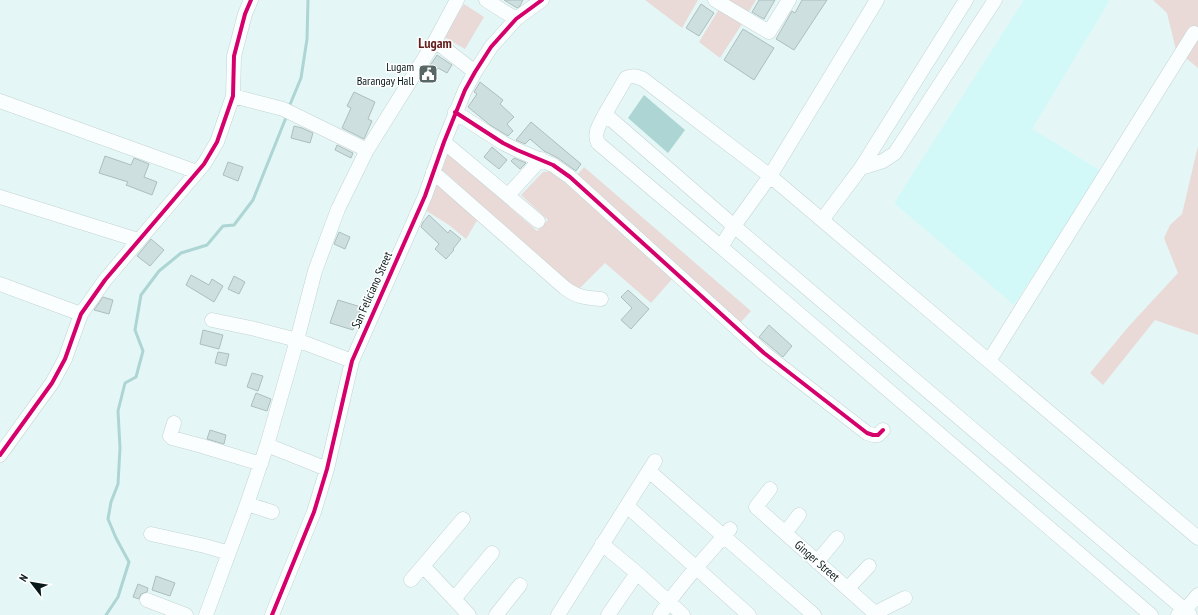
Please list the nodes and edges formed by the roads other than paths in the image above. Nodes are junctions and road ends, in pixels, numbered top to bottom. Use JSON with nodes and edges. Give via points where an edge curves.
{"nodes":[{"id":1,"x":251,"y":0,"type":"edge"},
{"id":2,"x":457,"y":0,"type":"edge"},
{"id":3,"x":486,"y":0,"type":"edge"},
{"id":4,"x":542,"y":0,"type":"edge"},
{"id":5,"x":715,"y":0,"type":"edge"},
{"id":6,"x":789,"y":0,"type":"edge"},
{"id":7,"x":877,"y":0,"type":"edge"},
{"id":8,"x":966,"y":0,"type":"edge"},
{"id":9,"x":995,"y":0,"type":"edge"},
{"id":10,"x":516,"y":19,"type":"junction"},
{"id":11,"x":1194,"y":33,"type":"dead end"},
{"id":12,"x":435,"y":42,"type":"junction"},
{"id":13,"x":475,"y":72,"type":"junction"},
{"id":14,"x":233,"y":96,"type":"junction"},
{"id":15,"x":0,"y":101,"type":"edge"},
{"id":16,"x":455,"y":112,"type":"junction"},
{"id":17,"x":605,"y":114,"type":"junction"},
{"id":18,"x":444,"y":142,"type":"junction"},
{"id":19,"x":367,"y":150,"type":"junction"},
{"id":20,"x":541,"y":159,"type":"junction"},
{"id":21,"x":861,"y":168,"type":"junction"},
{"id":22,"x":197,"y":172,"type":"junction"},
{"id":23,"x":433,"y":172,"type":"junction"},
{"id":24,"x":770,"y":176,"type":"junction"},
{"id":25,"x":508,"y":196,"type":"junction"},
{"id":26,"x":0,"y":197,"type":"edge"},
{"id":27,"x":822,"y":220,"type":"junction"},
{"id":28,"x":538,"y":221,"type":"dead end"},
{"id":29,"x":734,"y":226,"type":"junction"},
{"id":30,"x":138,"y":240,"type":"junction"},
{"id":31,"x":721,"y":247,"type":"junction"},
{"id":32,"x":0,"y":284,"type":"edge"},
{"id":33,"x":601,"y":300,"type":"dead end"},
{"id":34,"x":81,"y":314,"type":"junction"},
{"id":35,"x":212,"y":320,"type":"dead end"},
{"id":36,"x":297,"y":340,"type":"junction"},
{"id":37,"x":352,"y":361,"type":"junction"},
{"id":38,"x":989,"y":361,"type":"junction"},
{"id":39,"x":174,"y":423,"type":"dead end"},
{"id":40,"x":883,"y":430,"type":"dead end"},
{"id":41,"x":268,"y":446,"type":"junction"},
{"id":42,"x":0,"y":455,"type":"edge"},
{"id":43,"x":261,"y":464,"type":"junction"},
{"id":44,"x":327,"y":469,"type":"junction"},
{"id":45,"x":770,"y":489,"type":"dead end"},
{"id":46,"x":247,"y":504,"type":"junction"},
{"id":47,"x":627,"y":506,"type":"junction"},
{"id":48,"x":272,"y":512,"type":"dead end"},
{"id":49,"x":799,"y":515,"type":"dead end"},
{"id":50,"x":463,"y":519,"type":"dead end"},
{"id":51,"x":785,"y":532,"type":"junction"},
{"id":52,"x":727,"y":533,"type":"junction"},
{"id":53,"x":151,"y":534,"type":"dead end"},
{"id":54,"x":837,"y":538,"type":"dead end"},
{"id":55,"x":1198,"y":538,"type":"edge"},
{"id":56,"x":602,"y":544,"type":"junction"},
{"id":57,"x":492,"y":552,"type":"dead end"},
{"id":58,"x":229,"y":553,"type":"junction"},
{"id":59,"x":817,"y":562,"type":"junction"},
{"id":60,"x":423,"y":566,"type":"junction"},
{"id":61,"x":869,"y":566,"type":"dead end"},
{"id":62,"x":696,"y":569,"type":"junction"},
{"id":63,"x":637,"y":574,"type":"junction"},
{"id":64,"x":411,"y":580,"type":"dead end"},
{"id":65,"x":520,"y":584,"type":"dead end"},
{"id":66,"x":848,"y":588,"type":"junction"},
{"id":67,"x":1198,"y":595,"type":"edge"},
{"id":68,"x":905,"y":598,"type":"dead end"},
{"id":69,"x":454,"y":599,"type":"junction"},
{"id":70,"x":147,"y":600,"type":"dead end"},
{"id":71,"x":668,"y":602,"type":"junction"},
{"id":72,"x":876,"y":614,"type":"edge"},
{"id":73,"x":1184,"y":614,"type":"edge"},
{"id":74,"x":186,"y":615,"type":"edge"},
{"id":75,"x":206,"y":615,"type":"edge"},
{"id":76,"x":272,"y":615,"type":"edge"},
{"id":77,"x":469,"y":615,"type":"edge"},
{"id":78,"x":496,"y":615,"type":"edge"},
{"id":79,"x":558,"y":615,"type":"edge"},
{"id":80,"x":608,"y":615,"type":"edge"},
{"id":81,"x":660,"y":615,"type":"edge"},
{"id":82,"x":683,"y":615,"type":"edge"},
{"id":83,"x":749,"y":615,"type":"edge"},
{"id":84,"x":814,"y":615,"type":"edge"},
{"id":85,"x":1151,"y":615,"type":"edge"}],
"edges":[{"from":1,"to":14,"type":"street","via":[[234,56]]},
{"from":2,"to":12,"type":"street"},
{"from":3,"to":10,"type":"street"},
{"from":4,"to":10,"type":"street","name":"San Feliciano Street"},
{"from":5,"to":6,"type":"street","via":[[769,32]]},
{"from":7,"to":24,"type":"street"},
{"from":8,"to":21,"type":"street"},
{"from":9,"to":21,"type":"street","via":[[895,153],[883,161]]},
{"from":10,"to":13,"type":"street","name":"San Feliciano Street"},
{"from":11,"to":38,"type":"street"},
{"from":12,"to":13,"type":"street"},
{"from":12,"to":19,"type":"street"},
{"from":13,"to":16,"type":"street","name":"San Feliciano Street"},
{"from":14,"to":19,"type":"street","via":[[288,112]]},
{"from":14,"to":22,"type":"street","via":[[217,142]]},
{"from":15,"to":22,"type":"street"},
{"from":16,"to":18,"type":"street","name":"San Feliciano Street"},
{"from":16,"to":20,"type":"street","via":[[503,143]]},
{"from":17,"to":24,"type":"street","via":[[626,78],[636,76]]},
{"from":17,"to":29,"type":"street"},
{"from":17,"to":31,"type":"street","via":[[597,128],[598,143]]},
{"from":18,"to":23,"type":"street","name":"San Feliciano Street"},
{"from":18,"to":25,"type":"street"},
{"from":19,"to":36,"type":"street","via":[[338,209],[315,271]]},
{"from":20,"to":25,"type":"street"},
{"from":20,"to":40,"type":"street","via":[[570,177],[764,353],[867,433],[878,435]]},
{"from":21,"to":27,"type":"street"},
{"from":22,"to":30,"type":"street"},
{"from":23,"to":33,"type":"street","via":[[572,294]]},
{"from":23,"to":37,"type":"street","name":"San Feliciano Street"},
{"from":24,"to":27,"type":"street"},
{"from":24,"to":29,"type":"street"},
{"from":25,"to":28,"type":"street"},
{"from":26,"to":30,"type":"street"},
{"from":27,"to":38,"type":"street"},
{"from":29,"to":31,"type":"street"},
{"from":29,"to":73,"type":"street"},
{"from":30,"to":34,"type":"street"},
{"from":31,"to":85,"type":"street"},
{"from":32,"to":34,"type":"street"},
{"from":34,"to":42,"type":"street","via":[[65,359],[52,383]]},
{"from":35,"to":36,"type":"street"},
{"from":36,"to":37,"type":"street"},
{"from":36,"to":41,"type":"street"},
{"from":37,"to":44,"type":"street","name":"San Feliciano Street"},
{"from":38,"to":55,"type":"street"},
{"from":39,"to":43,"type":"street","via":[[170,436],[172,438]]},
{"from":41,"to":43,"type":"street"},
{"from":41,"to":44,"type":"street"},
{"from":43,"to":46,"type":"street"},
{"from":44,"to":76,"type":"street","name":"San Feliciano Street","via":[[314,512]]},
{"from":45,"to":51,"type":"street","name":"Ginger Street","via":[[756,506]]},
{"from":46,"to":48,"type":"street"},
{"from":46,"to":58,"type":"street"},
{"from":47,"to":52,"type":"street","via":[[652,466]]},
{"from":47,"to":56,"type":"street"},
{"from":47,"to":62,"type":"street"},
{"from":49,"to":51,"type":"street"},
{"from":50,"to":60,"type":"street"},
{"from":51,"to":59,"type":"street","name":"Ginger Street"},
{"from":52,"to":62,"type":"street"},
{"from":52,"to":84,"type":"street"},
{"from":53,"to":58,"type":"street"},
{"from":54,"to":59,"type":"street"},
{"from":56,"to":63,"type":"street"},
{"from":56,"to":79,"type":"street"},
{"from":57,"to":69,"type":"street"},
{"from":58,"to":75,"type":"street"},
{"from":59,"to":66,"type":"street","name":"Ginger Street"},
{"from":60,"to":64,"type":"street"},
{"from":60,"to":69,"type":"street"},
{"from":61,"to":66,"type":"street"},
{"from":62,"to":71,"type":"street"},
{"from":62,"to":83,"type":"street"},
{"from":63,"to":71,"type":"street"},
{"from":63,"to":80,"type":"street"},
{"from":65,"to":78,"type":"street"},
{"from":66,"to":72,"type":"street","name":"Ginger Street"},
{"from":67,"to":73,"type":"street"},
{"from":68,"to":72,"type":"street"},
{"from":69,"to":77,"type":"street"},
{"from":70,"to":74,"type":"street"},
{"from":71,"to":81,"type":"street"},
{"from":71,"to":82,"type":"street"}]}
